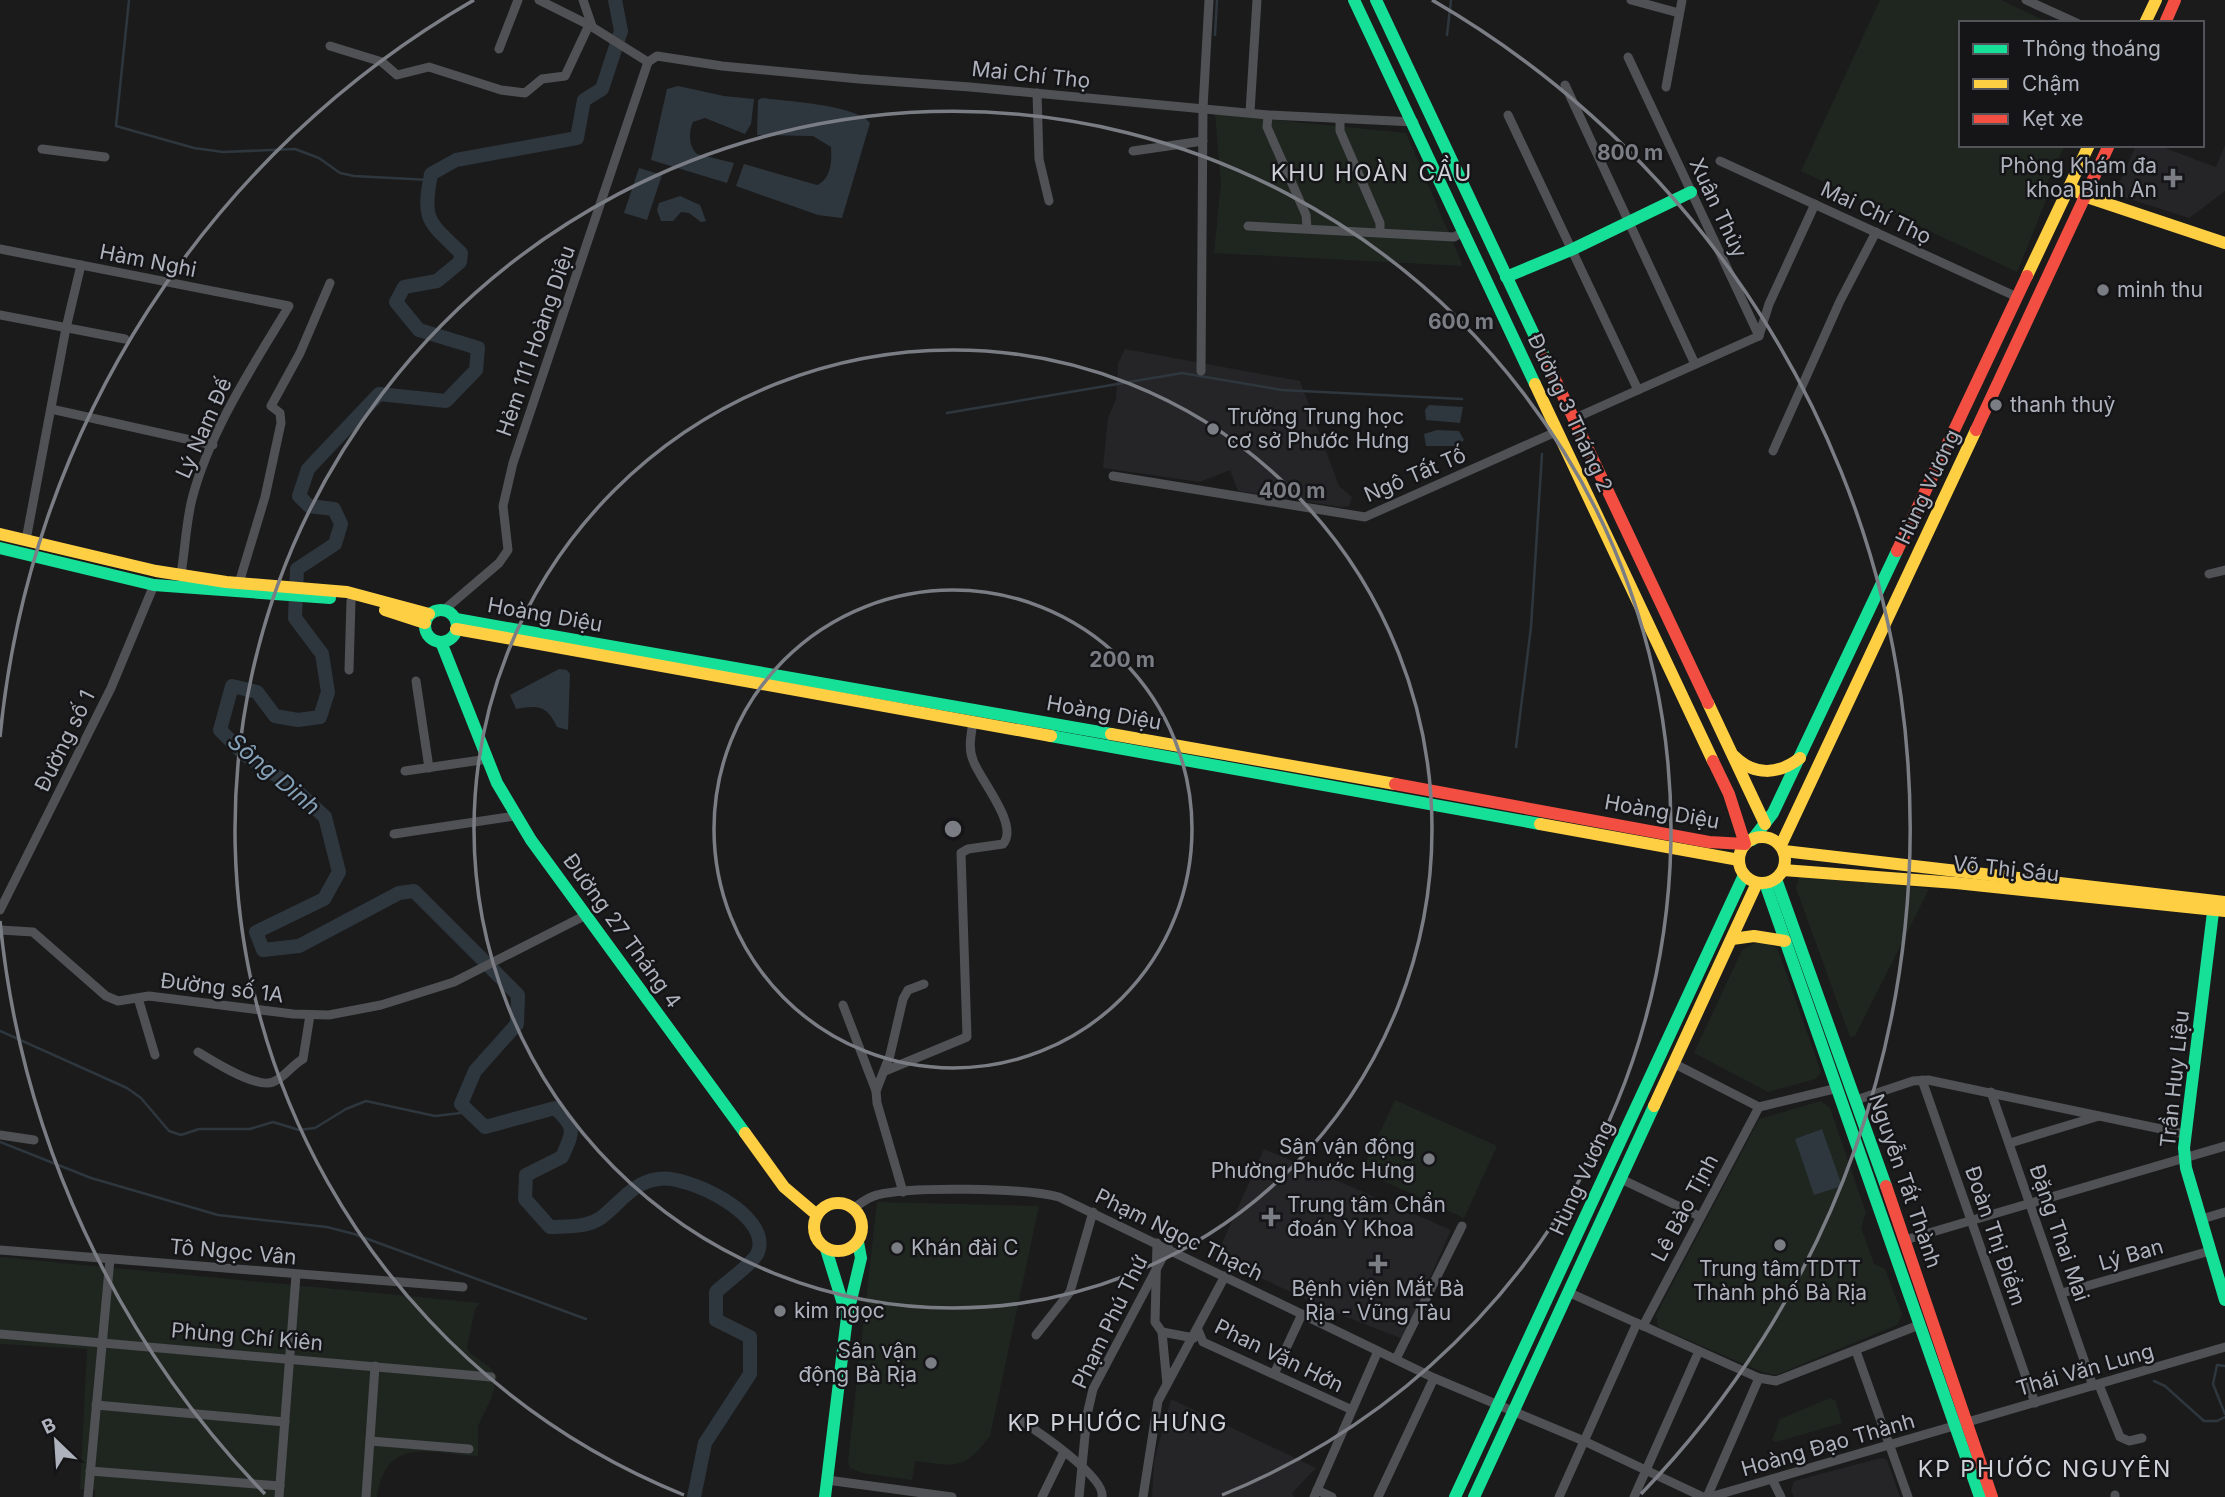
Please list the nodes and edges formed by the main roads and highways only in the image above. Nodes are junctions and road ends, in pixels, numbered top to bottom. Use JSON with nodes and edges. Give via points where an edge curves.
{"nodes":[{"id":1,"x":1354,"y":0,"type":"edge"},
{"id":2,"x":1376,"y":0,"type":"edge"},
{"id":3,"x":2156,"y":0,"type":"edge"},
{"id":4,"x":2175,"y":0,"type":"edge"},
{"id":5,"x":2146,"y":21,"type":"edge"},
{"id":6,"x":2166,"y":21,"type":"edge"},
{"id":7,"x":2088,"y":147,"type":"edge"},
{"id":8,"x":2108,"y":147,"type":"edge"},
{"id":9,"x":2071,"y":188,"type":"junction"},
{"id":10,"x":1691,"y":192,"type":"road end"},
{"id":11,"x":2087,"y":197,"type":"junction"},
{"id":12,"x":2225,"y":243,"type":"edge"},
{"id":13,"x":1506,"y":277,"type":"junction"},
{"id":14,"x":2017,"y":297,"type":"junction"},
{"id":15,"x":2034,"y":307,"type":"junction"},
{"id":16,"x":1954,"y":431,"type":"junction"},
{"id":17,"x":1972,"y":440,"type":"junction"},
{"id":18,"x":0,"y":534,"type":"edge"},
{"id":19,"x":13,"y":544,"type":"edge"},
{"id":20,"x":253,"y":589,"type":"junction"},
{"id":21,"x":317,"y":593,"type":"junction"},
{"id":22,"x":427,"y":618,"type":"junction"},
{"id":23,"x":456,"y":624,"type":"junction"},
{"id":24,"x":440,"y":642,"type":"junction"},
{"id":25,"x":950,"y":712,"type":"junction"},
{"id":26,"x":1724,"y":742,"type":"junction"},
{"id":27,"x":1800,"y":757,"type":"junction"},
{"id":28,"x":1321,"y":771,"type":"junction"},
{"id":29,"x":1318,"y":785,"type":"junction"},
{"id":30,"x":1765,"y":824,"type":"junction"},
{"id":31,"x":1748,"y":842,"type":"junction"},
{"id":32,"x":1780,"y":846,"type":"junction"},
{"id":33,"x":1739,"y":860,"type":"junction"},
{"id":34,"x":1744,"y":875,"type":"junction"},
{"id":35,"x":1771,"y":879,"type":"junction"},
{"id":36,"x":2219,"y":906,"type":"edge"},
{"id":37,"x":1732,"y":939,"type":"junction"},
{"id":38,"x":1785,"y":942,"type":"junction"},
{"id":39,"x":817,"y":1215,"type":"junction"},
{"id":40,"x":858,"y":1242,"type":"junction"},
{"id":41,"x":826,"y":1248,"type":"junction"},
{"id":42,"x":2222,"y":1279,"type":"edge"},
{"id":43,"x":2225,"y":1300,"type":"edge"},
{"id":44,"x":847,"y":1317,"type":"junction"},
{"id":45,"x":1961,"y":1425,"type":"junction"},
{"id":46,"x":825,"y":1497,"type":"edge"},
{"id":47,"x":1455,"y":1497,"type":"edge"},
{"id":48,"x":1474,"y":1497,"type":"edge"},
{"id":49,"x":1979,"y":1497,"type":"edge"},
{"id":50,"x":1992,"y":1497,"type":"edge"}],
"edges":[{"from":1,"to":31,"type":"main road","name":"Đường 3 Tháng 2"},
{"from":2,"to":13,"type":"main road","name":"Đường 3 Tháng 2"},
{"from":3,"to":5,"type":"main road"},
{"from":4,"to":6,"type":"main road"},
{"from":7,"to":9,"type":"main road","name":"Hùng Vương"},
{"from":8,"to":11,"type":"main road","name":"Hùng Vương"},
{"from":9,"to":11,"type":"main road"},
{"from":9,"to":14,"type":"main road","name":"Hùng Vương"},
{"from":10,"to":13,"type":"main road"},
{"from":11,"to":12,"type":"main road"},
{"from":11,"to":15,"type":"main road","name":"Hùng Vương"},
{"from":13,"to":26,"type":"main road","name":"Đường 3 Tháng 2"},
{"from":14,"to":15,"type":"main road"},
{"from":14,"to":16,"type":"main road","name":"Hùng Vương"},
{"from":15,"to":17,"type":"main road","name":"Hùng Vương"},
{"from":16,"to":17,"type":"main road"},
{"from":16,"to":27,"type":"main road","name":"Hùng Vương"},
{"from":17,"to":32,"type":"main road","name":"Hùng Vương"},
{"from":18,"to":19,"type":"main road"},
{"from":19,"to":20,"type":"main road"},
{"from":19,"to":20,"type":"main road","via":[[154,585]]},
{"from":20,"to":21,"type":"main road"},
{"from":21,"to":22,"type":"main road"},
{"from":21,"to":22,"type":"main road","via":[[362,595]]},
{"from":22,"to":23,"type":"main road","via":[[444,610]]},
{"from":22,"to":24,"type":"main road","via":[[428,636]]},
{"from":23,"to":24,"type":"main road","via":[[450,638]]},
{"from":23,"to":25,"type":"main road","name":"Hoàng Diệu"},
{"from":24,"to":39,"type":"main road","name":"Đường 27 Tháng 4","via":[[515,816],[784,1187]]},
{"from":25,"to":28,"type":"main road","name":"Hoàng Diệu"},
{"from":25,"to":29,"type":"main road","name":"Hoàng Diệu","via":[[973,722]]},
{"from":26,"to":27,"type":"main road","via":[[1739,762],[1765,773],[1792,765]]},
{"from":26,"to":30,"type":"main road","name":"Đường 3 Tháng 2"},
{"from":27,"to":30,"type":"main road","name":"Hùng Vương"},
{"from":28,"to":29,"type":"main road"},
{"from":28,"to":31,"type":"main road","name":"Hoàng Diệu","via":[[1709,842]]},
{"from":29,"to":33,"type":"main road","name":"Hoàng Diệu"},
{"from":30,"to":31,"type":"main road","name":"Hùng Vương"},
{"from":30,"to":32,"type":"main road","name":"Đường 3 Tháng 2"},
{"from":31,"to":32,"type":"main road","via":[[1760,836]]},
{"from":31,"to":33,"type":"main road"},
{"from":32,"to":35,"type":"main road"},
{"from":32,"to":36,"type":"main road","name":"Võ Thị Sáu"},
{"from":33,"to":34,"type":"main road"},
{"from":34,"to":35,"type":"main road"},
{"from":34,"to":47,"type":"main road","name":"Hùng Vương"},
{"from":35,"to":36,"type":"main road","name":"Võ Thị Sáu","via":[[1956,883]]},
{"from":35,"to":37,"type":"main road","name":"Hùng Vương"},
{"from":35,"to":38,"type":"main road","name":"Nguyễn Tất Thành"},
{"from":35,"to":45,"type":"main road","name":"Nguyễn Tất Thành","via":[[1905,1240]]},
{"from":36,"to":42,"type":"main road","name":"Trần Huy Liệu","via":[[2185,1158]]},
{"from":37,"to":38,"type":"main road","via":[[1754,936]]},
{"from":37,"to":48,"type":"main road","name":"Hùng Vương"},
{"from":38,"to":45,"type":"main road","name":"Nguyễn Tất Thành","via":[[1919,1325]]},
{"from":39,"to":40,"type":"main road","via":[[836,1203],[854,1208],[863,1226]]},
{"from":39,"to":41,"type":"main road","via":[[814,1230]]},
{"from":40,"to":41,"type":"main road","via":[[845,1251]]},
{"from":40,"to":44,"type":"main road","via":[[860,1264]]},
{"from":41,"to":44,"type":"main road"},
{"from":42,"to":43,"type":"main road","name":"Trần Huy Liệu"},
{"from":44,"to":46,"type":"main road"},
{"from":45,"to":49,"type":"main road","name":"Nguyễn Tất Thành"},
{"from":45,"to":50,"type":"main road","name":"Nguyễn Tất Thành"}]}
